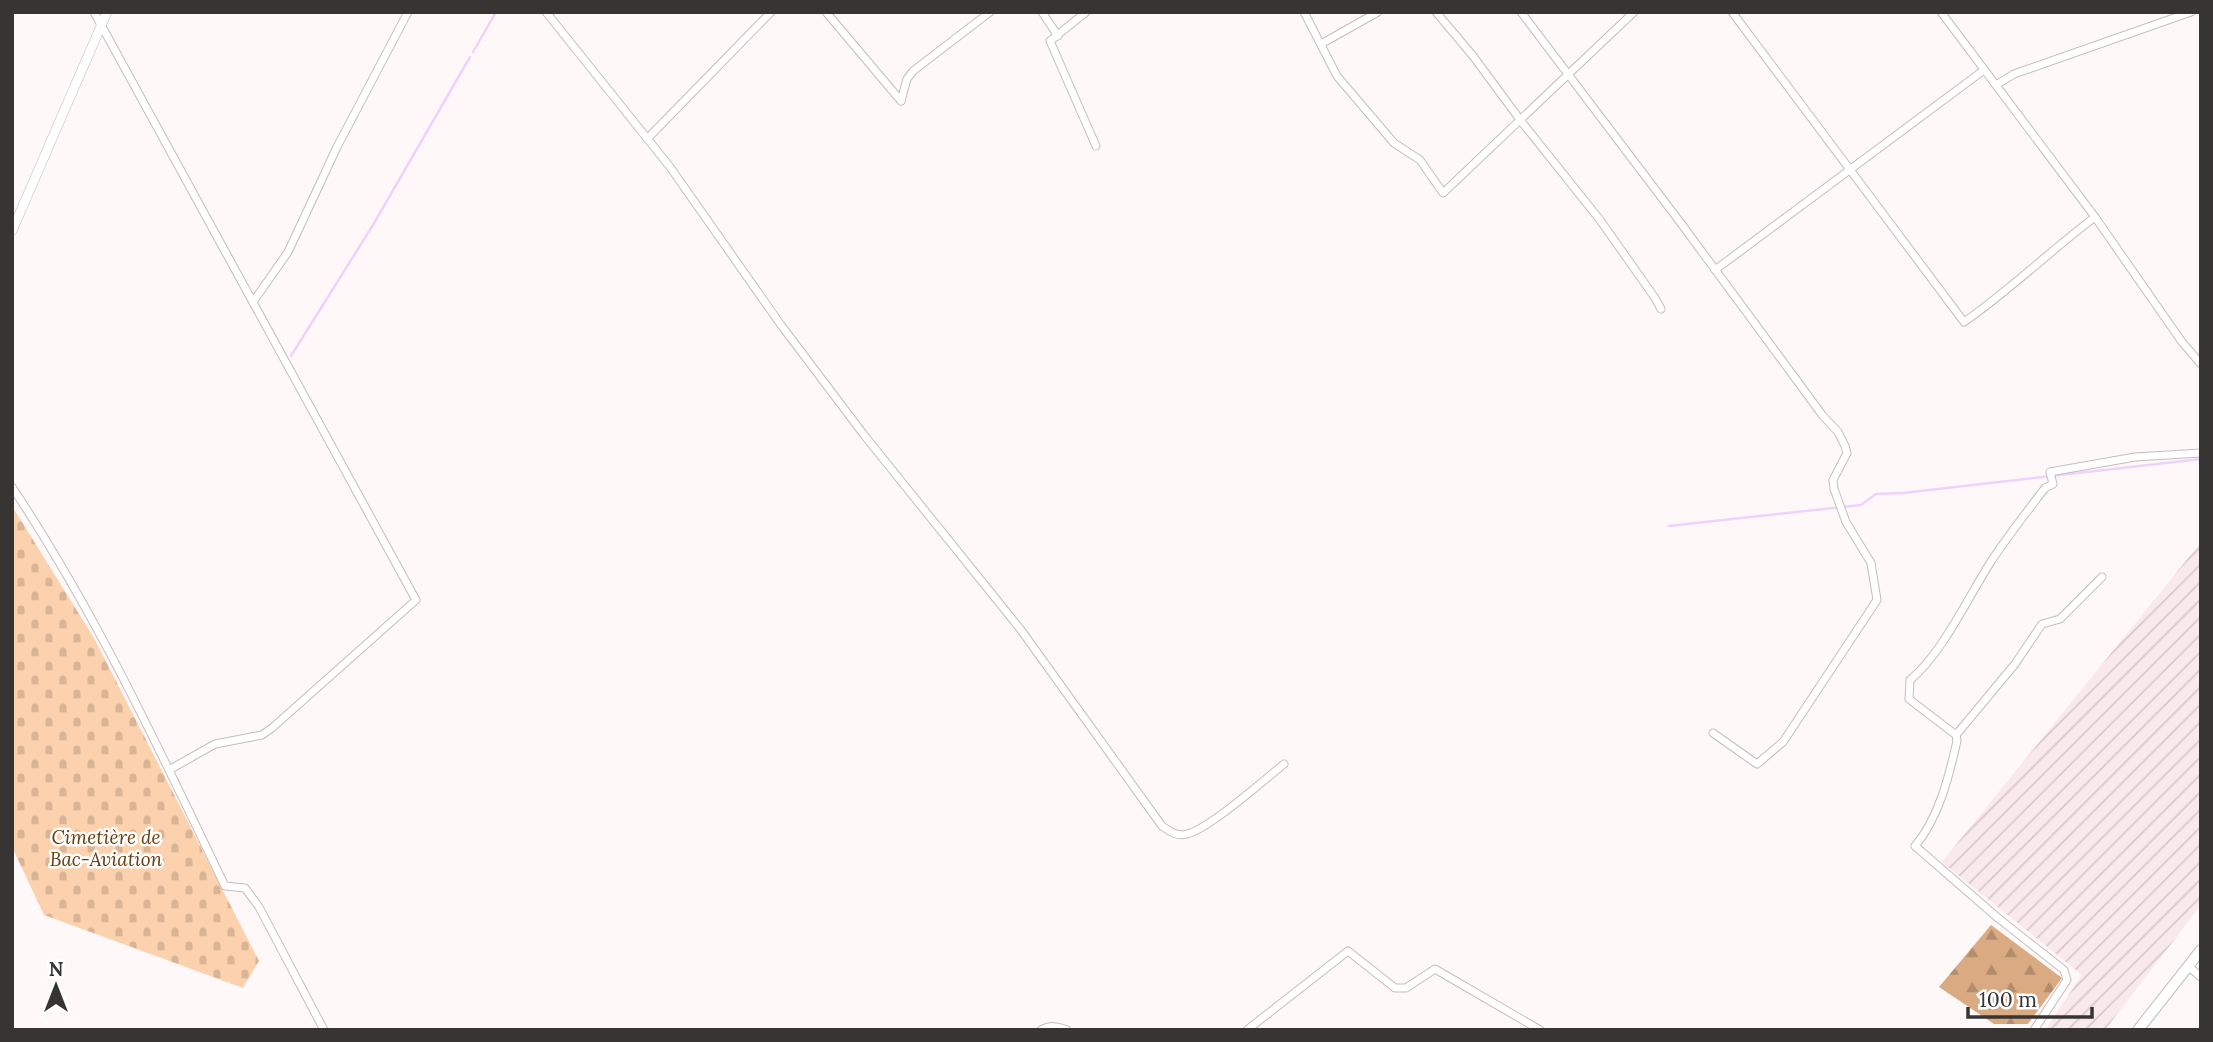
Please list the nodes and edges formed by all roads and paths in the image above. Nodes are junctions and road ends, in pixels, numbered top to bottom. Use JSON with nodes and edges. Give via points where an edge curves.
{"nodes":[{"id":1,"x":94,"y":12,"type":"edge"},
{"id":2,"x":107,"y":12,"type":"edge"},
{"id":3,"x":408,"y":12,"type":"edge"},
{"id":4,"x":546,"y":12,"type":"edge"},
{"id":5,"x":771,"y":12,"type":"edge"},
{"id":6,"x":826,"y":12,"type":"edge"},
{"id":7,"x":990,"y":12,"type":"edge"},
{"id":8,"x":1042,"y":12,"type":"edge"},
{"id":9,"x":1086,"y":12,"type":"edge"},
{"id":10,"x":1304,"y":12,"type":"edge"},
{"id":11,"x":1378,"y":12,"type":"edge"},
{"id":12,"x":1436,"y":12,"type":"edge"},
{"id":13,"x":1521,"y":12,"type":"edge"},
{"id":14,"x":1634,"y":12,"type":"edge"},
{"id":15,"x":1732,"y":12,"type":"edge"},
{"id":16,"x":1941,"y":12,"type":"edge"},
{"id":17,"x":2191,"y":12,"type":"edge"},
{"id":18,"x":101,"y":27,"type":"junction"},
{"id":19,"x":1058,"y":36,"type":"junction"},
{"id":20,"x":1321,"y":44,"type":"junction"},
{"id":21,"x":1984,"y":70,"type":"junction"},
{"id":22,"x":1569,"y":74,"type":"junction"},
{"id":23,"x":1996,"y":85,"type":"junction"},
{"id":24,"x":1520,"y":120,"type":"junction"},
{"id":25,"x":647,"y":139,"type":"junction"},
{"id":26,"x":1096,"y":146,"type":"dead end"},
{"id":27,"x":1851,"y":171,"type":"junction"},
{"id":28,"x":2095,"y":217,"type":"junction"},
{"id":29,"x":12,"y":231,"type":"edge"},
{"id":30,"x":1715,"y":270,"type":"junction"},
{"id":31,"x":253,"y":302,"type":"junction"},
{"id":32,"x":1661,"y":309,"type":"dead end"},
{"id":33,"x":2201,"y":364,"type":"edge"},
{"id":34,"x":2201,"y":453,"type":"edge"},
{"id":35,"x":12,"y":487,"type":"edge"},
{"id":36,"x":2102,"y":577,"type":"dead end"},
{"id":37,"x":1713,"y":733,"type":"dead end"},
{"id":38,"x":1956,"y":735,"type":"junction"},
{"id":39,"x":1284,"y":764,"type":"dead end"},
{"id":40,"x":169,"y":770,"type":"junction"},
{"id":41,"x":2201,"y":950,"type":"edge"},
{"id":42,"x":2188,"y":966,"type":"junction"},
{"id":43,"x":2201,"y":977,"type":"edge"},
{"id":44,"x":324,"y":1030,"type":"edge"},
{"id":45,"x":1041,"y":1030,"type":"edge"},
{"id":46,"x":1067,"y":1030,"type":"edge"},
{"id":47,"x":1247,"y":1030,"type":"edge"},
{"id":48,"x":1540,"y":1030,"type":"edge"},
{"id":49,"x":2034,"y":1030,"type":"edge"},
{"id":50,"x":2138,"y":1030,"type":"edge"}],
"edges":[{"from":1,"to":18,"type":"street"},
{"from":2,"to":18,"type":"street"},
{"from":3,"to":31,"type":"street","via":[[288,252]]},
{"from":4,"to":25,"type":"street"},
{"from":5,"to":25,"type":"street"},
{"from":6,"to":7,"type":"street","via":[[901,101],[913,71]]},
{"from":8,"to":19,"type":"street"},
{"from":9,"to":19,"type":"street"},
{"from":10,"to":20,"type":"street"},
{"from":11,"to":20,"type":"street"},
{"from":12,"to":24,"type":"street"},
{"from":13,"to":22,"type":"street"},
{"from":14,"to":22,"type":"street"},
{"from":15,"to":27,"type":"street"},
{"from":16,"to":21,"type":"street"},
{"from":17,"to":23,"type":"street","via":[[2014,74]]},
{"from":18,"to":29,"type":"street"},
{"from":18,"to":31,"type":"street"},
{"from":19,"to":26,"type":"street","via":[[1050,41]]},
{"from":20,"to":24,"type":"street","via":[[1338,76],[1394,143],[1420,160],[1443,192]]},
{"from":21,"to":23,"type":"street"},
{"from":21,"to":27,"type":"street"},
{"from":22,"to":24,"type":"street"},
{"from":22,"to":30,"type":"street"},
{"from":23,"to":28,"type":"street"},
{"from":24,"to":32,"type":"street","via":[[1600,220]]},
{"from":25,"to":39,"type":"street","via":[[905,487],[1021,630],[1162,825],[1179,835],[1191,833]]},
{"from":27,"to":28,"type":"street","via":[[1964,322]]},
{"from":27,"to":30,"type":"street"},
{"from":28,"to":33,"type":"street"},
{"from":30,"to":37,"type":"street","via":[[1843,441],[1847,453],[1833,480],[1838,504],[1871,563],[1877,600],[1783,742],[1757,764]]},
{"from":31,"to":40,"type":"street","via":[[416,600],[262,735],[215,744]]},
{"from":34,"to":38,"type":"street","via":[[2104,461],[2050,472],[2053,484],[2007,536],[1922,671],[1909,680],[1909,699]]},
{"from":35,"to":40,"type":"street","via":[[92,619]]},
{"from":36,"to":38,"type":"street","via":[[2060,619],[2042,624]]},
{"from":38,"to":49,"type":"street","via":[[1945,786],[1926,834],[1915,846],[2064,970],[2067,980]]},
{"from":40,"to":44,"type":"street","via":[[225,886],[245,888],[259,906]]},
{"from":41,"to":42,"type":"main road"},
{"from":42,"to":43,"type":"street"},
{"from":42,"to":50,"type":"main road"},
{"from":45,"to":46,"type":"street"},
{"from":47,"to":48,"type":"street","via":[[1348,951],[1395,988],[1406,988],[1435,969]]}]}
